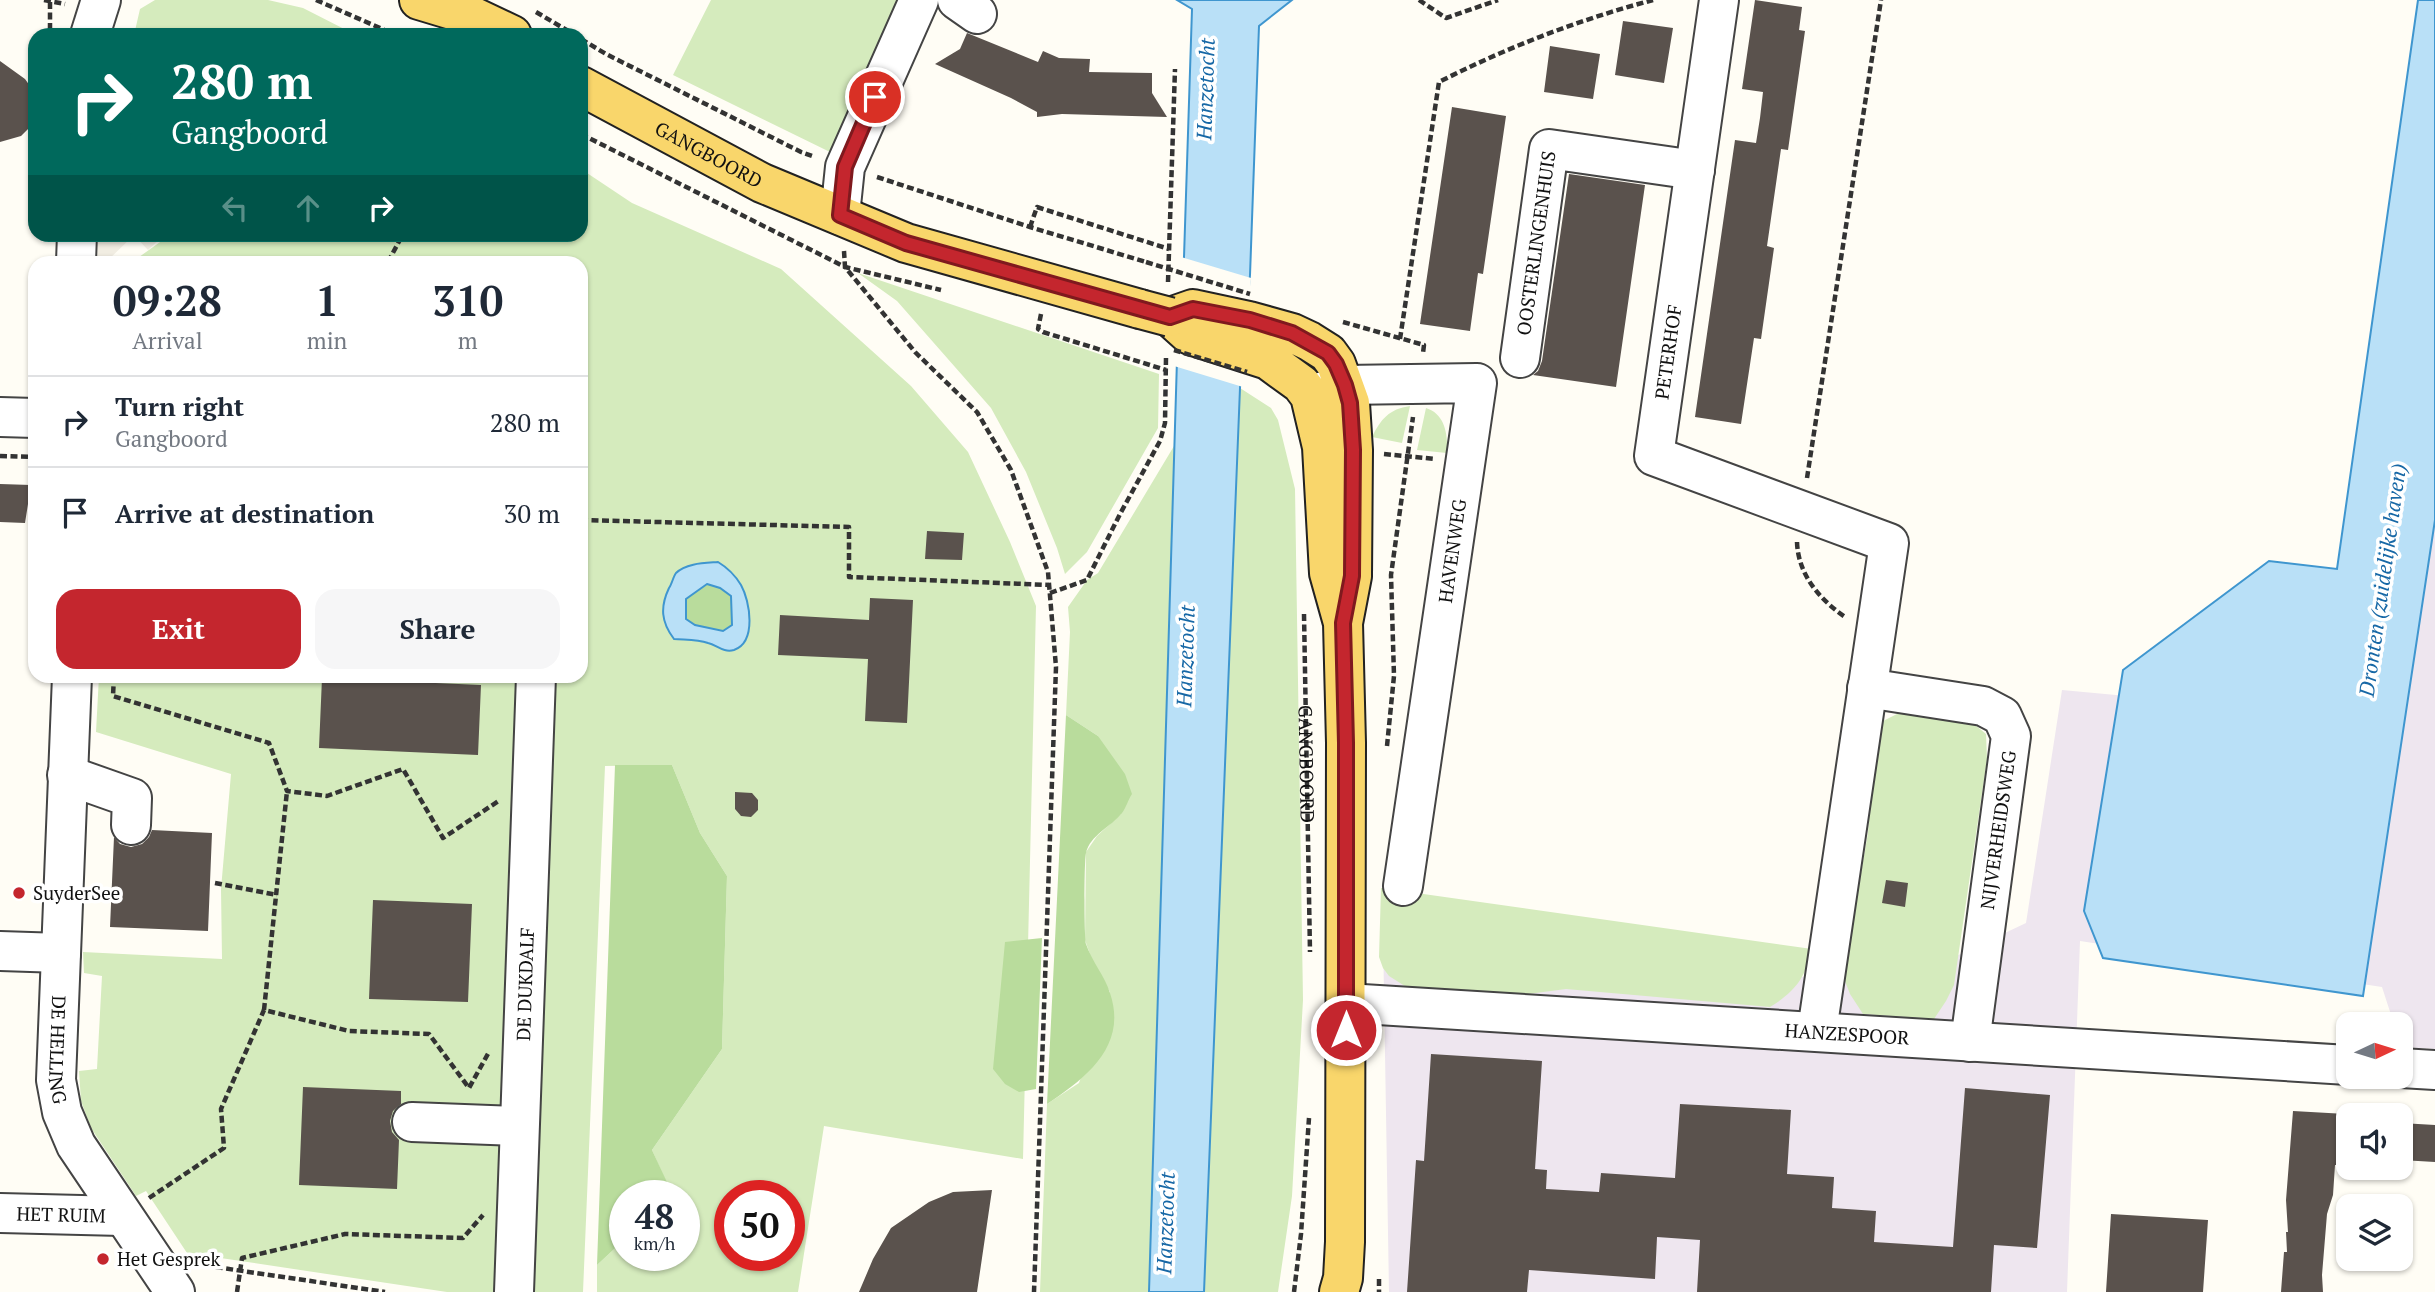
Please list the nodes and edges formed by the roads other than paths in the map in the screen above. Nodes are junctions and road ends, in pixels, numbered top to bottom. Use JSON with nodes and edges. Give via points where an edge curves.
{"nodes":[{"id":1,"x":101,"y":0,"type":"edge"},
{"id":2,"x":413,"y":0,"type":"edge"},
{"id":3,"x":419,"y":0,"type":"edge"},
{"id":4,"x":919,"y":0,"type":"edge"},
{"id":5,"x":1719,"y":0,"type":"edge"},
{"id":6,"x":55,"y":1,"type":"edge"},
{"id":7,"x":524,"y":23,"type":"edge"},
{"id":8,"x":72,"y":28,"type":"edge"},
{"id":9,"x":92,"y":28,"type":"edge"},
{"id":10,"x":447,"y":28,"type":"edge"},
{"id":11,"x":588,"y":90,"type":"edge"},
{"id":12,"x":1695,"y":170,"type":"junction"},
{"id":13,"x":840,"y":215,"type":"junction"},
{"id":14,"x":1249,"y":335,"type":"junction"},
{"id":15,"x":1520,"y":358,"type":"dead end"},
{"id":16,"x":1345,"y":385,"type":"junction"},
{"id":17,"x":1310,"y":396,"type":"junction"},
{"id":18,"x":0,"y":417,"type":"edge"},
{"id":19,"x":28,"y":418,"type":"edge"},
{"id":20,"x":1343,"y":623,"type":"junction"},
{"id":21,"x":72,"y":683,"type":"edge"},
{"id":22,"x":537,"y":683,"type":"edge"},
{"id":23,"x":1867,"y":688,"type":"junction"},
{"id":24,"x":68,"y":775,"type":"junction"},
{"id":25,"x":131,"y":825,"type":"dead end"},
{"id":26,"x":1403,"y":886,"type":"dead end"},
{"id":27,"x":0,"y":951,"type":"edge"},
{"id":28,"x":61,"y":953,"type":"junction"},
{"id":29,"x":1346,"y":1003,"type":"junction"},
{"id":30,"x":1817,"y":1031,"type":"junction"},
{"id":31,"x":1970,"y":1042,"type":"junction"},
{"id":32,"x":2336,"y":1064,"type":"edge"},
{"id":33,"x":2413,"y":1069,"type":"edge"},
{"id":34,"x":2435,"y":1070,"type":"edge"},
{"id":35,"x":412,"y":1122,"type":"dead end"},
{"id":36,"x":518,"y":1126,"type":"junction"},
{"id":37,"x":0,"y":1213,"type":"edge"},
{"id":38,"x":122,"y":1216,"type":"junction"},
{"id":39,"x":184,"y":1278,"type":"edge"},
{"id":40,"x":1343,"y":1287,"type":"edge"},
{"id":41,"x":514,"y":1292,"type":"edge"}],
"edges":[{"from":1,"to":9,"type":"street"},
{"from":2,"to":10,"type":"main road"},
{"from":3,"to":7,"type":"main road","via":[[471,16]]},
{"from":4,"to":13,"type":"street","via":[[845,167]]},
{"from":5,"to":12,"type":"street","name":"PETERHOF"},
{"from":6,"to":8,"type":"street"},
{"from":11,"to":13,"type":"main road","name":"GANGBOORD","via":[[762,183]]},
{"from":12,"to":15,"type":"street","name":"OOSTERLINGENHUIS","via":[[1549,149]]},
{"from":12,"to":23,"type":"street","name":"PETERHOF","via":[[1654,456],[1889,543]]},
{"from":13,"to":14,"type":"main road","name":"GANGBOORD","via":[[906,243],[1190,335]]},
{"from":14,"to":16,"type":"main road","name":"GANGBOORD","via":[[1292,333],[1328,353]]},
{"from":14,"to":17,"type":"main road","name":"GANGBOORD","via":[[1268,359]]},
{"from":16,"to":17,"type":"street","name":"HAVENWEG"},
{"from":16,"to":20,"type":"main road","name":"GANGBOORD","via":[[1353,450],[1352,576]]},
{"from":16,"to":26,"type":"street","name":"HAVENWEG","via":[[1476,383]]},
{"from":17,"to":20,"type":"main road","name":"GANGBOORD","via":[[1322,447],[1329,573]]},
{"from":18,"to":19,"type":"street"},
{"from":20,"to":29,"type":"main road","name":"GANGBOORD"},
{"from":21,"to":24,"type":"street","name":"DE HELLING"},
{"from":22,"to":36,"type":"street","name":"DE DUKDALF"},
{"from":23,"to":30,"type":"street"},
{"from":23,"to":31,"type":"street","name":"NIJVERHEIDSWEG","via":[[1983,706],[2002,716],[2011,736]]},
{"from":24,"to":25,"type":"street","via":[[132,798]]},
{"from":24,"to":28,"type":"street","name":"DE HELLING"},
{"from":27,"to":28,"type":"street"},
{"from":28,"to":38,"type":"street","name":"DE HELLING","via":[[57,1080],[62,1112],[76,1145]]},
{"from":29,"to":30,"type":"street","name":"HANZESPOOR"},
{"from":29,"to":40,"type":"main road","name":"GANGBOORD"},
{"from":30,"to":31,"type":"street","name":"HANZESPOOR"},
{"from":31,"to":32,"type":"street","name":"HANZESPOOR"},
{"from":33,"to":34,"type":"street"},
{"from":35,"to":36,"type":"street"},
{"from":36,"to":41,"type":"street","name":"DE DUKDALF"},
{"from":37,"to":38,"type":"street","name":"HET RUIM"},
{"from":38,"to":39,"type":"street","name":"DE HELLING"}]}
